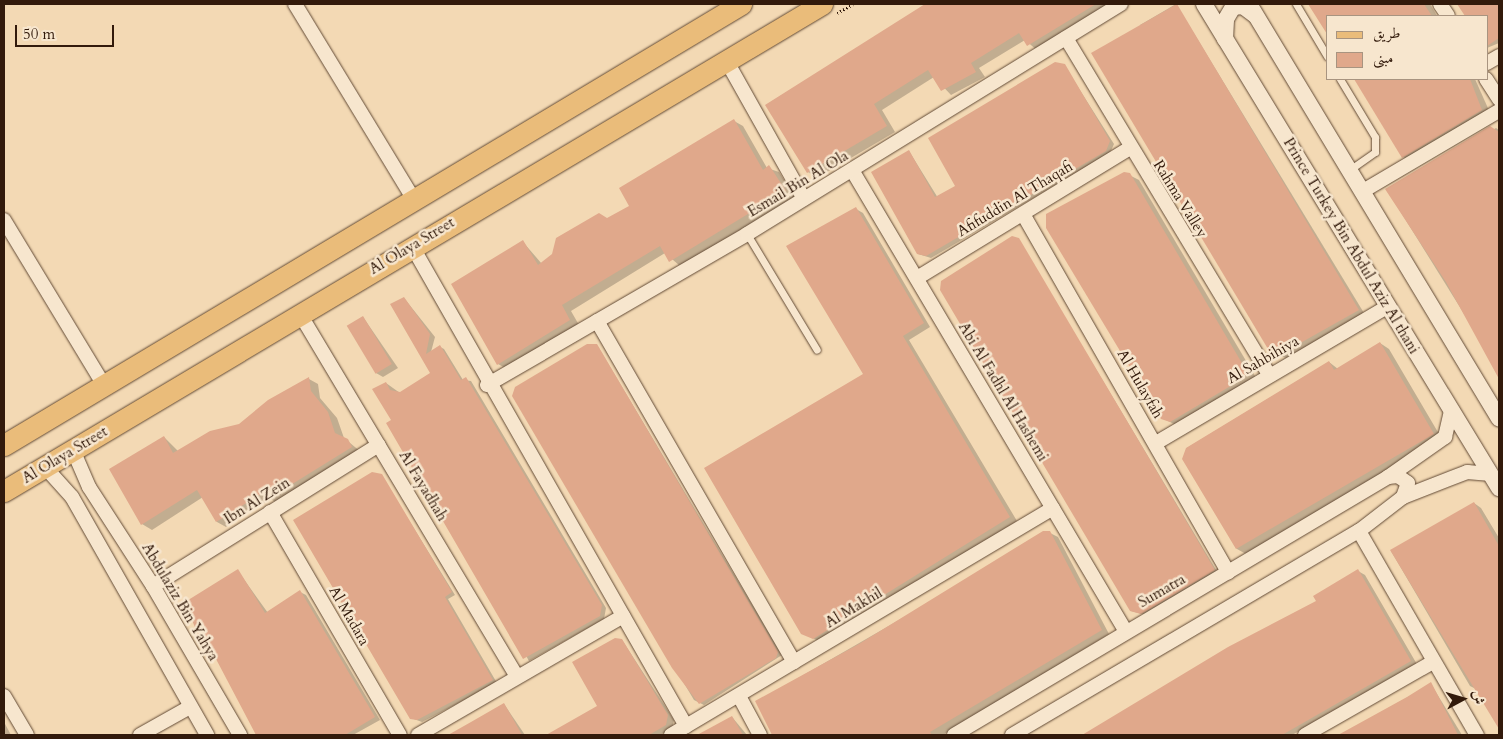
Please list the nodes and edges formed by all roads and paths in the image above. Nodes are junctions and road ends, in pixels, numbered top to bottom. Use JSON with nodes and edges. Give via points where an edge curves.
{"nodes":[{"id":1,"x":295,"y":4,"type":"edge"},
{"id":2,"x":741,"y":4,"type":"edge"},
{"id":3,"x":822,"y":4,"type":"edge"},
{"id":4,"x":1121,"y":4,"type":"edge"},
{"id":5,"x":1204,"y":4,"type":"edge"},
{"id":6,"x":1296,"y":4,"type":"edge"},
{"id":7,"x":1440,"y":4,"type":"edge"},
{"id":8,"x":1253,"y":10,"type":"edge"},
{"id":9,"x":1447,"y":15,"type":"edge"},
{"id":10,"x":1066,"y":38,"type":"junction"},
{"id":11,"x":1225,"y":39,"type":"junction"},
{"id":12,"x":1326,"y":54,"type":"edge"},
{"id":13,"x":1499,"y":56,"type":"edge"},
{"id":14,"x":726,"y":60,"type":"junction"},
{"id":15,"x":1488,"y":62,"type":"edge"},
{"id":16,"x":1341,"y":80,"type":"edge"},
{"id":17,"x":1487,"y":80,"type":"edge"},
{"id":18,"x":1499,"y":99,"type":"edge"},
{"id":19,"x":1499,"y":111,"type":"edge"},
{"id":20,"x":1130,"y":148,"type":"junction"},
{"id":21,"x":852,"y":170,"type":"junction"},
{"id":22,"x":1349,"y":170,"type":"junction"},
{"id":23,"x":1363,"y":191,"type":"junction"},
{"id":24,"x":804,"y":199,"type":"junction"},
{"id":25,"x":414,"y":200,"type":"junction"},
{"id":26,"x":1023,"y":214,"type":"junction"},
{"id":27,"x":4,"y":220,"type":"edge"},
{"id":28,"x":747,"y":234,"type":"junction"},
{"id":29,"x":412,"y":246,"type":"junction"},
{"id":30,"x":917,"y":278,"type":"junction"},
{"id":31,"x":1387,"y":307,"type":"junction"},
{"id":32,"x":300,"y":314,"type":"junction"},
{"id":33,"x":597,"y":321,"type":"junction"},
{"id":34,"x":818,"y":350,"type":"dead end"},
{"id":35,"x":1269,"y":375,"type":"junction"},
{"id":36,"x":104,"y":385,"type":"junction"},
{"id":37,"x":488,"y":385,"type":"junction"},
{"id":38,"x":1450,"y":412,"type":"junction"},
{"id":39,"x":1499,"y":418,"type":"edge"},
{"id":40,"x":1156,"y":443,"type":"junction"},
{"id":41,"x":4,"y":445,"type":"edge"},
{"id":42,"x":379,"y":445,"type":"junction"},
{"id":43,"x":73,"y":450,"type":"junction"},
{"id":44,"x":45,"y":467,"type":"junction"},
{"id":45,"x":1388,"y":477,"type":"junction"},
{"id":46,"x":1495,"y":481,"type":"edge"},
{"id":47,"x":89,"y":487,"type":"junction"},
{"id":48,"x":4,"y":491,"type":"edge"},
{"id":49,"x":72,"y":497,"type":"junction"},
{"id":50,"x":1403,"y":497,"type":"junction"},
{"id":51,"x":1053,"y":508,"type":"junction"},
{"id":52,"x":270,"y":512,"type":"junction"},
{"id":53,"x":1359,"y":531,"type":"junction"},
{"id":54,"x":1228,"y":572,"type":"junction"},
{"id":55,"x":153,"y":586,"type":"junction"},
{"id":56,"x":623,"y":616,"type":"junction"},
{"id":57,"x":1125,"y":630,"type":"junction"},
{"id":58,"x":794,"y":662,"type":"junction"},
{"id":59,"x":1433,"y":662,"type":"junction"},
{"id":60,"x":517,"y":676,"type":"junction"},
{"id":61,"x":4,"y":696,"type":"edge"},
{"id":62,"x":739,"y":696,"type":"junction"},
{"id":63,"x":190,"y":707,"type":"junction"},
{"id":64,"x":686,"y":726,"type":"junction"},
{"id":65,"x":27,"y":735,"type":"edge"},
{"id":66,"x":140,"y":735,"type":"edge"},
{"id":67,"x":207,"y":735,"type":"edge"},
{"id":68,"x":240,"y":735,"type":"edge"},
{"id":69,"x":400,"y":735,"type":"edge"},
{"id":70,"x":418,"y":735,"type":"edge"},
{"id":71,"x":671,"y":735,"type":"edge"},
{"id":72,"x":760,"y":735,"type":"edge"},
{"id":73,"x":954,"y":735,"type":"edge"},
{"id":74,"x":1012,"y":735,"type":"edge"},
{"id":75,"x":1305,"y":735,"type":"edge"},
{"id":76,"x":1477,"y":735,"type":"edge"}],
"edges":[{"from":1,"to":25,"type":"street"},
{"from":2,"to":25,"type":"main road"},
{"from":3,"to":14,"type":"main road","name":"Al Olaya Street"},
{"from":4,"to":10,"type":"street","name":"Esmail Bin Al Ola"},
{"from":5,"to":11,"type":"street","name":"Prince Turkey Bin Abdul Aziz Al thani"},
{"from":6,"to":12,"type":"lane"},
{"from":7,"to":9,"type":"street"},
{"from":8,"to":11,"type":"street","via":[[1233,7],[1226,19]]},
{"from":8,"to":22,"type":"street"},
{"from":10,"to":20,"type":"street","name":"Rahma Valley"},
{"from":10,"to":21,"type":"street","name":"Esmail Bin Al Ola"},
{"from":11,"to":31,"type":"street","name":"Prince Turkey Bin Abdul Aziz Al thani"},
{"from":13,"to":15,"type":"street"},
{"from":14,"to":24,"type":"street"},
{"from":14,"to":29,"type":"main road","name":"Al Olaya Street"},
{"from":16,"to":22,"type":"lane","via":[[1375,137],[1375,152]]},
{"from":17,"to":18,"type":"street"},
{"from":19,"to":23,"type":"street"},
{"from":20,"to":26,"type":"street","name":"Afifuddin Al Thaqafi"},
{"from":20,"to":35,"type":"street","name":"Rahma Valley"},
{"from":21,"to":24,"type":"street","name":"Esmail Bin Al Ola"},
{"from":21,"to":30,"type":"street","name":"Abi Al Fadhl Al Hashemi"},
{"from":22,"to":23,"type":"street"},
{"from":23,"to":39,"type":"street"},
{"from":24,"to":28,"type":"street","name":"Esmail Bin Al Ola"},
{"from":25,"to":36,"type":"main road"},
{"from":26,"to":30,"type":"street","name":"Afifuddin Al Thaqafi"},
{"from":26,"to":40,"type":"street","name":"Al Hulayfah"},
{"from":27,"to":36,"type":"street"},
{"from":28,"to":33,"type":"street","name":"Esmail Bin Al Ola"},
{"from":28,"to":34,"type":"lane"},
{"from":29,"to":32,"type":"main road","name":"Al Olaya Street"},
{"from":29,"to":37,"type":"street"},
{"from":30,"to":51,"type":"street","name":"Abi Al Fadhl Al Hashemi"},
{"from":31,"to":35,"type":"street","name":"Al Sahbihiya"},
{"from":31,"to":38,"type":"street","name":"Prince Turkey Bin Abdul Aziz Al thani"},
{"from":32,"to":42,"type":"street","name":"Al Fayadhah"},
{"from":32,"to":43,"type":"main road","name":"Al Olaya Street"},
{"from":33,"to":37,"type":"street","name":"Esmail Bin Al Ola"},
{"from":33,"to":58,"type":"street"},
{"from":35,"to":40,"type":"street","name":"Al Sahbihiya"},
{"from":36,"to":41,"type":"main road"},
{"from":37,"to":56,"type":"street"},
{"from":38,"to":45,"type":"street","name":"Sumatra","via":[[1445,437]]},
{"from":38,"to":46,"type":"street","name":"Prince Turkey Bin Abdul Aziz Al thani"},
{"from":40,"to":54,"type":"street","name":"Al Hulayfah"},
{"from":42,"to":52,"type":"street","name":"Ibn Al Zein"},
{"from":42,"to":60,"type":"street","name":"Al Fayadhah"},
{"from":43,"to":44,"type":"main road","name":"Al Olaya Street"},
{"from":43,"to":47,"type":"street","name":"Abdulaziz Bin Yahya"},
{"from":44,"to":48,"type":"main road","name":"Al Olaya Street"},
{"from":44,"to":49,"type":"street"},
{"from":45,"to":50,"type":"street","via":[[1398,476],[1408,483]]},
{"from":45,"to":54,"type":"street","name":"Sumatra"},
{"from":46,"to":50,"type":"street","via":[[1467,472]]},
{"from":47,"to":49,"type":"street"},
{"from":47,"to":55,"type":"street","name":"Abdulaziz Bin Yahya"},
{"from":49,"to":63,"type":"street"},
{"from":50,"to":53,"type":"street"},
{"from":51,"to":57,"type":"street","name":"Abi Al Fadhl Al Hashemi"},
{"from":51,"to":58,"type":"street","name":"Al Makhil"},
{"from":52,"to":55,"type":"street","name":"Ibn Al Zein"},
{"from":52,"to":69,"type":"street","name":"Al Madara"},
{"from":53,"to":59,"type":"street"},
{"from":53,"to":74,"type":"street"},
{"from":54,"to":57,"type":"street","name":"Sumatra"},
{"from":55,"to":68,"type":"street","name":"Abdulaziz Bin Yahya"},
{"from":56,"to":60,"type":"street"},
{"from":56,"to":64,"type":"street"},
{"from":57,"to":73,"type":"street","name":"Sumatra"},
{"from":58,"to":62,"type":"street","name":"Al Makhil"},
{"from":59,"to":75,"type":"street"},
{"from":59,"to":76,"type":"street"},
{"from":60,"to":70,"type":"street"},
{"from":61,"to":65,"type":"street"},
{"from":62,"to":64,"type":"street","name":"Al Makhil"},
{"from":62,"to":72,"type":"street"},
{"from":63,"to":66,"type":"street"},
{"from":63,"to":67,"type":"street"},
{"from":64,"to":71,"type":"street","name":"Al Makhil"}]}
